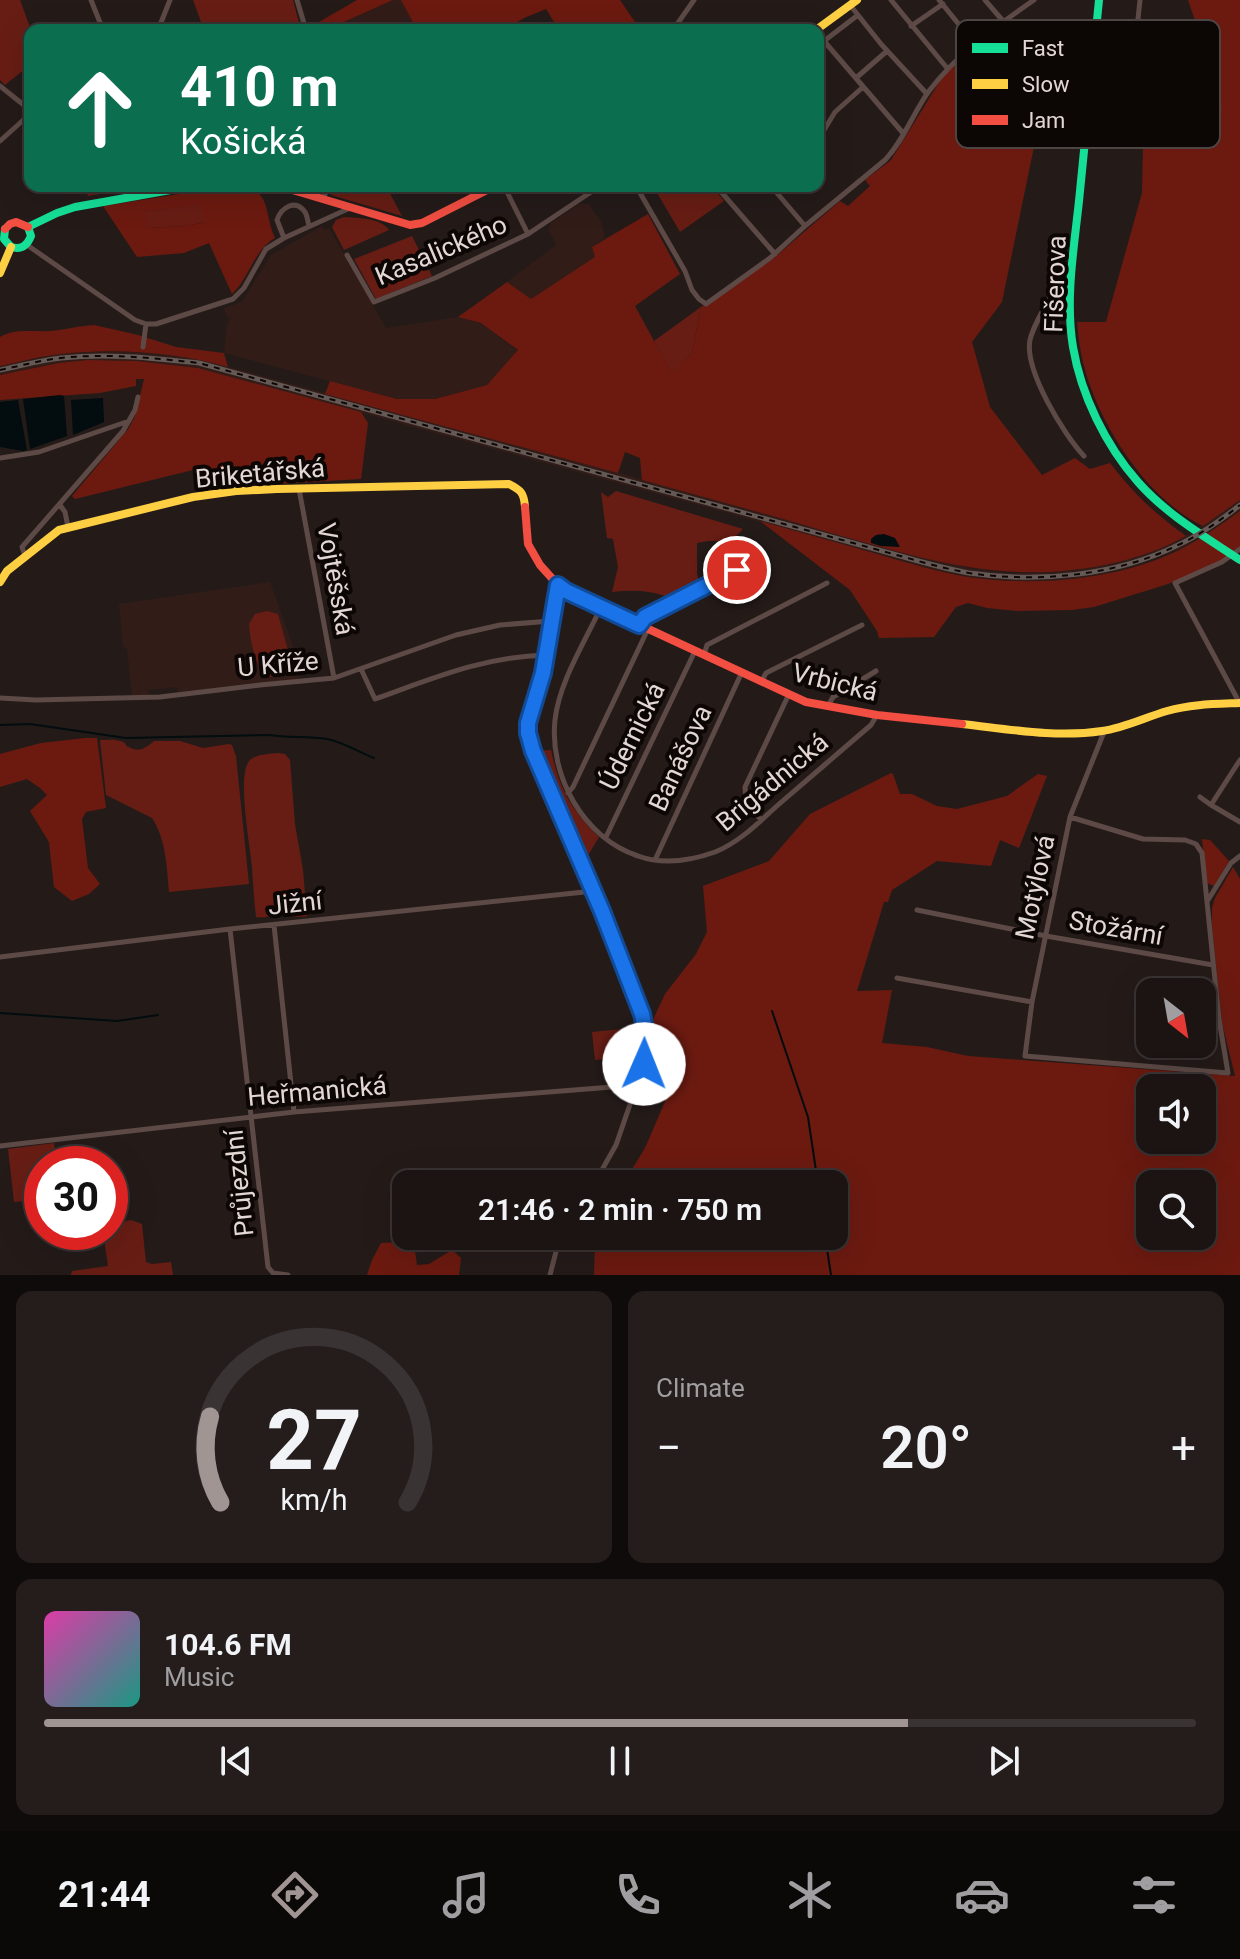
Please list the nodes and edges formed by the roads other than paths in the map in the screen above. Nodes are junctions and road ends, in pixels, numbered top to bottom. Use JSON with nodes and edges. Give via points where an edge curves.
{"nodes":[{"id":1,"x":91,"y":0,"type":"edge"},
{"id":2,"x":170,"y":0,"type":"edge"},
{"id":3,"x":297,"y":0,"type":"edge"},
{"id":4,"x":694,"y":0,"type":"edge"},
{"id":5,"x":891,"y":0,"type":"edge"},
{"id":6,"x":985,"y":0,"type":"edge"},
{"id":7,"x":1034,"y":0,"type":"edge"},
{"id":8,"x":1099,"y":0,"type":"edge"},
{"id":9,"x":1140,"y":0,"type":"edge"},
{"id":10,"x":854,"y":2,"type":"edge"},
{"id":11,"x":941,"y":2,"type":"edge"},
{"id":12,"x":858,"y":15,"type":"junction"},
{"id":13,"x":1002,"y":20,"type":"edge"},
{"id":14,"x":1004,"y":20,"type":"edge"},
{"id":15,"x":1097,"y":20,"type":"edge"},
{"id":16,"x":1138,"y":20,"type":"edge"},
{"id":17,"x":956,"y":21,"type":"edge"},
{"id":18,"x":101,"y":24,"type":"edge"},
{"id":19,"x":160,"y":24,"type":"edge"},
{"id":20,"x":304,"y":24,"type":"edge"},
{"id":21,"x":677,"y":24,"type":"edge"},
{"id":22,"x":824,"y":26,"type":"edge"},
{"id":23,"x":911,"y":26,"type":"junction"},
{"id":24,"x":824,"y":41,"type":"joint"},
{"id":25,"x":887,"y":51,"type":"junction"},
{"id":26,"x":956,"y":60,"type":"edge"},
{"id":27,"x":947,"y":68,"type":"junction"},
{"id":28,"x":856,"y":78,"type":"junction"},
{"id":29,"x":0,"y":86,"type":"edge"},
{"id":30,"x":864,"y":87,"type":"junction"},
{"id":31,"x":927,"y":94,"type":"junction"},
{"id":32,"x":24,"y":107,"type":"edge"},
{"id":33,"x":24,"y":118,"type":"edge"},
{"id":34,"x":824,"y":130,"type":"edge"},
{"id":35,"x":904,"y":133,"type":"junction"},
{"id":36,"x":0,"y":141,"type":"edge"},
{"id":37,"x":1085,"y":148,"type":"edge"},
{"id":38,"x":159,"y":192,"type":"edge"},
{"id":39,"x":299,"y":192,"type":"edge"},
{"id":40,"x":326,"y":192,"type":"edge"},
{"id":41,"x":483,"y":192,"type":"edge"},
{"id":42,"x":507,"y":192,"type":"edge"},
{"id":43,"x":591,"y":192,"type":"edge"},
{"id":44,"x":639,"y":192,"type":"edge"},
{"id":45,"x":721,"y":192,"type":"edge"},
{"id":46,"x":776,"y":192,"type":"edge"},
{"id":47,"x":322,"y":199,"type":"junction"},
{"id":48,"x":350,"y":208,"type":"junction"},
{"id":49,"x":309,"y":226,"type":"junction"},
{"id":50,"x":805,"y":226,"type":"junction"},
{"id":51,"x":3,"y":227,"type":"edge"},
{"id":52,"x":28,"y":227,"type":"junction"},
{"id":53,"x":528,"y":234,"type":"junction"},
{"id":54,"x":284,"y":238,"type":"junction"},
{"id":55,"x":27,"y":245,"type":"junction"},
{"id":56,"x":11,"y":247,"type":"junction"},
{"id":57,"x":775,"y":254,"type":"junction"},
{"id":58,"x":347,"y":255,"type":"dead end"},
{"id":59,"x":1073,"y":259,"type":"junction"},
{"id":60,"x":0,"y":273,"type":"edge"},
{"id":61,"x":1052,"y":296,"type":"junction"},
{"id":62,"x":1071,"y":299,"type":"junction"},
{"id":63,"x":146,"y":324,"type":"junction"},
{"id":64,"x":143,"y":347,"type":"dead end"},
{"id":65,"x":138,"y":397,"type":"dead end"},
{"id":66,"x":130,"y":421,"type":"junction"},
{"id":67,"x":1084,"y":456,"type":"dead end"},
{"id":68,"x":0,"y":458,"type":"edge"},
{"id":69,"x":509,"y":484,"type":"joint"},
{"id":70,"x":299,"y":488,"type":"junction"},
{"id":71,"x":60,"y":505,"type":"junction"},
{"id":72,"x":68,"y":527,"type":"junction"},
{"id":73,"x":1236,"y":555,"type":"edge"},
{"id":74,"x":25,"y":556,"type":"junction"},
{"id":75,"x":764,"y":556,"type":"dead end"},
{"id":76,"x":0,"y":582,"type":"edge"},
{"id":77,"x":827,"y":583,"type":"dead end"},
{"id":78,"x":558,"y":585,"type":"junction"},
{"id":79,"x":601,"y":607,"type":"junction"},
{"id":80,"x":551,"y":621,"type":"junction"},
{"id":81,"x":862,"y":625,"type":"dead end"},
{"id":82,"x":644,"y":627,"type":"junction"},
{"id":83,"x":699,"y":653,"type":"junction"},
{"id":84,"x":546,"y":655,"type":"junction"},
{"id":85,"x":361,"y":669,"type":"junction"},
{"id":86,"x":876,"y":671,"type":"dead end"},
{"id":87,"x":742,"y":672,"type":"junction"},
{"id":88,"x":334,"y":678,"type":"junction"},
{"id":89,"x":761,"y":682,"type":"junction"},
{"id":90,"x":789,"y":694,"type":"junction"},
{"id":91,"x":0,"y":698,"type":"edge"},
{"id":92,"x":1240,"y":702,"type":"edge"},
{"id":93,"x":827,"y":707,"type":"junction"},
{"id":94,"x":877,"y":715,"type":"junction"},
{"id":95,"x":1104,"y":731,"type":"junction"},
{"id":96,"x":1240,"y":760,"type":"edge"},
{"id":97,"x":568,"y":793,"type":"junction"},
{"id":98,"x":1200,"y":797,"type":"dead end"},
{"id":99,"x":1211,"y":805,"type":"junction"},
{"id":100,"x":1070,"y":817,"type":"junction"},
{"id":101,"x":761,"y":820,"type":"junction"},
{"id":102,"x":1240,"y":822,"type":"edge"},
{"id":103,"x":606,"y":837,"type":"junction"},
{"id":104,"x":1240,"y":856,"type":"edge"},
{"id":105,"x":655,"y":860,"type":"junction"},
{"id":106,"x":594,"y":891,"type":"junction"},
{"id":107,"x":1207,"y":902,"type":"junction"},
{"id":108,"x":917,"y":910,"type":"dead end"},
{"id":109,"x":274,"y":925,"type":"junction"},
{"id":110,"x":230,"y":929,"type":"junction"},
{"id":111,"x":1046,"y":936,"type":"junction"},
{"id":112,"x":0,"y":957,"type":"edge"},
{"id":113,"x":1213,"y":965,"type":"junction"},
{"id":114,"x":897,"y":978,"type":"dead end"},
{"id":115,"x":1032,"y":1002,"type":"junction"},
{"id":116,"x":637,"y":1085,"type":"junction"},
{"id":117,"x":294,"y":1112,"type":"junction"},
{"id":118,"x":251,"y":1117,"type":"junction"},
{"id":119,"x":0,"y":1146,"type":"edge"},
{"id":120,"x":602,"y":1170,"type":"edge"},
{"id":121,"x":556,"y":1250,"type":"edge"},
{"id":122,"x":288,"y":1275,"type":"edge"},
{"id":123,"x":550,"y":1275,"type":"edge"}],
"edges":[{"from":1,"to":18,"type":"street"},
{"from":2,"to":19,"type":"street"},
{"from":3,"to":20,"type":"street"},
{"from":4,"to":21,"type":"street"},
{"from":5,"to":23,"type":"street"},
{"from":6,"to":13,"type":"street"},
{"from":7,"to":14,"type":"street"},
{"from":8,"to":15,"type":"street","name":"Fišerova"},
{"from":9,"to":16,"type":"street"},
{"from":10,"to":12,"type":"street"},
{"from":10,"to":22,"type":"street"},
{"from":11,"to":17,"type":"street"},
{"from":11,"to":23,"type":"street"},
{"from":12,"to":24,"type":"street"},
{"from":12,"to":25,"type":"street"},
{"from":23,"to":27,"type":"street"},
{"from":24,"to":28,"type":"street"},
{"from":25,"to":28,"type":"street"},
{"from":25,"to":31,"type":"street"},
{"from":26,"to":27,"type":"street"},
{"from":27,"to":31,"type":"street"},
{"from":28,"to":30,"type":"street"},
{"from":29,"to":32,"type":"street"},
{"from":30,"to":34,"type":"street","via":[[835,112]]},
{"from":30,"to":35,"type":"street"},
{"from":31,"to":35,"type":"street"},
{"from":33,"to":36,"type":"street"},
{"from":35,"to":50,"type":"street","via":[[885,160]]},
{"from":37,"to":59,"type":"street","name":"Fišerova"},
{"from":38,"to":52,"type":"street","via":[[75,207]]},
{"from":39,"to":47,"type":"street"},
{"from":40,"to":47,"type":"street"},
{"from":41,"to":48,"type":"street","via":[[413,225]]},
{"from":42,"to":53,"type":"street","name":"Kasalického"},
{"from":43,"to":53,"type":"street","name":"Kasalického"},
{"from":44,"to":57,"type":"street","via":[[692,290],[706,304]]},
{"from":45,"to":57,"type":"street"},
{"from":46,"to":50,"type":"street"},
{"from":47,"to":48,"type":"street"},
{"from":48,"to":49,"type":"street"},
{"from":49,"to":54,"type":"street"},
{"from":49,"to":54,"type":"street","via":[[302,209],[286,206],[277,220]]},
{"from":50,"to":57,"type":"street"},
{"from":51,"to":52,"type":"street","via":[[17,222]]},
{"from":51,"to":56,"type":"street"},
{"from":52,"to":55,"type":"street"},
{"from":53,"to":58,"type":"street","name":"Kasalického","via":[[374,302]]},
{"from":54,"to":63,"type":"street","via":[[266,249],[233,299]]},
{"from":55,"to":56,"type":"street"},
{"from":55,"to":63,"type":"street"},
{"from":56,"to":60,"type":"street"},
{"from":59,"to":61,"type":"street"},
{"from":59,"to":62,"type":"street","name":"Fišerova"},
{"from":61,"to":62,"type":"street"},
{"from":61,"to":67,"type":"street","via":[[1035,328],[1030,353],[1044,394]]},
{"from":62,"to":73,"type":"street","name":"Fišerova","via":[[1073,348],[1081,380],[1124,466],[1167,511]]},
{"from":63,"to":64,"type":"street"},
{"from":65,"to":66,"type":"street"},
{"from":66,"to":68,"type":"street","via":[[39,452]]},
{"from":66,"to":71,"type":"street"},
{"from":69,"to":70,"type":"street","name":"Briketářská"},
{"from":69,"to":78,"type":"street","name":"Vrbická","via":[[524,495],[528,544]]},
{"from":70,"to":72,"type":"street","name":"Briketářská","via":[[204,495]]},
{"from":70,"to":88,"type":"street","name":"Vojtěšská"},
{"from":71,"to":72,"type":"street"},
{"from":71,"to":74,"type":"street","via":[[22,547]]},
{"from":72,"to":74,"type":"street","name":"Briketářská"},
{"from":73,"to":92,"type":"street","via":[[1175,583]]},
{"from":74,"to":76,"type":"street","name":"Briketářská"},
{"from":75,"to":82,"type":"street","via":[[645,617]]},
{"from":77,"to":83,"type":"street"},
{"from":78,"to":79,"type":"street","name":"Vrbická"},
{"from":78,"to":80,"type":"street"},
{"from":79,"to":82,"type":"street","name":"Vrbická"},
{"from":79,"to":97,"type":"street","name":"Brigádnická","via":[[557,712],[555,747]]},
{"from":80,"to":84,"type":"street"},
{"from":80,"to":85,"type":"street","name":"U Kříže","via":[[484,628]]},
{"from":81,"to":89,"type":"street","via":[[766,673]]},
{"from":82,"to":83,"type":"street","name":"Vrbická"},
{"from":82,"to":97,"type":"street"},
{"from":83,"to":87,"type":"street","name":"Vrbická"},
{"from":83,"to":103,"type":"street","name":"Údernická"},
{"from":84,"to":85,"type":"street","via":[[482,662],[375,699]]},
{"from":84,"to":106,"type":"street","via":[[528,733]]},
{"from":85,"to":88,"type":"street","name":"U Kříže"},
{"from":86,"to":93,"type":"street","via":[[833,697]]},
{"from":87,"to":89,"type":"street","name":"Vrbická"},
{"from":87,"to":105,"type":"street","name":"Banášova"},
{"from":88,"to":91,"type":"street","name":"U Kříže","via":[[160,697]]},
{"from":89,"to":90,"type":"street","name":"Vrbická"},
{"from":90,"to":93,"type":"street","name":"Vrbická"},
{"from":90,"to":101,"type":"street","via":[[745,787],[746,801]]},
{"from":92,"to":95,"type":"street","name":"Vrbická","via":[[1171,710]]},
{"from":93,"to":94,"type":"street","name":"Vrbická"},
{"from":94,"to":95,"type":"street","name":"Vrbická","via":[[1040,732]]},
{"from":94,"to":101,"type":"street","name":"Brigádnická"},
{"from":95,"to":100,"type":"street","name":"Motýlová"},
{"from":96,"to":99,"type":"street"},
{"from":97,"to":103,"type":"street","name":"Brigádnická"},
{"from":98,"to":99,"type":"street"},
{"from":99,"to":102,"type":"street"},
{"from":100,"to":107,"type":"street","via":[[1143,839],[1196,844],[1202,853]]},
{"from":100,"to":111,"type":"street","name":"Motýlová"},
{"from":101,"to":105,"type":"street","name":"Brigádnická","via":[[715,852],[680,861]]},
{"from":103,"to":105,"type":"street","name":"Brigádnická","via":[[627,852]]},
{"from":104,"to":107,"type":"street"},
{"from":106,"to":109,"type":"street","name":"Jižní"},
{"from":106,"to":116,"type":"street","via":[[642,1014],[648,1043]]},
{"from":107,"to":113,"type":"street"},
{"from":108,"to":111,"type":"street","name":"Stožární"},
{"from":109,"to":110,"type":"street","name":"Jižní"},
{"from":109,"to":117,"type":"street"},
{"from":110,"to":112,"type":"street","name":"Jižní"},
{"from":110,"to":118,"type":"street","name":"Průjezdní"},
{"from":111,"to":113,"type":"street","name":"Stožární"},
{"from":111,"to":115,"type":"street","name":"Motýlová"},
{"from":113,"to":115,"type":"street","name":"Motýlová","via":[[1228,1073],[1025,1056]]},
{"from":114,"to":115,"type":"street"},
{"from":116,"to":117,"type":"street","name":"Heřmanická"},
{"from":116,"to":120,"type":"street"},
{"from":117,"to":118,"type":"street","name":"Heřmanická"},
{"from":118,"to":119,"type":"street","name":"Heřmanická"},
{"from":118,"to":122,"type":"street","name":"Průjezdní","via":[[268,1267]]},
{"from":121,"to":123,"type":"street"}]}
